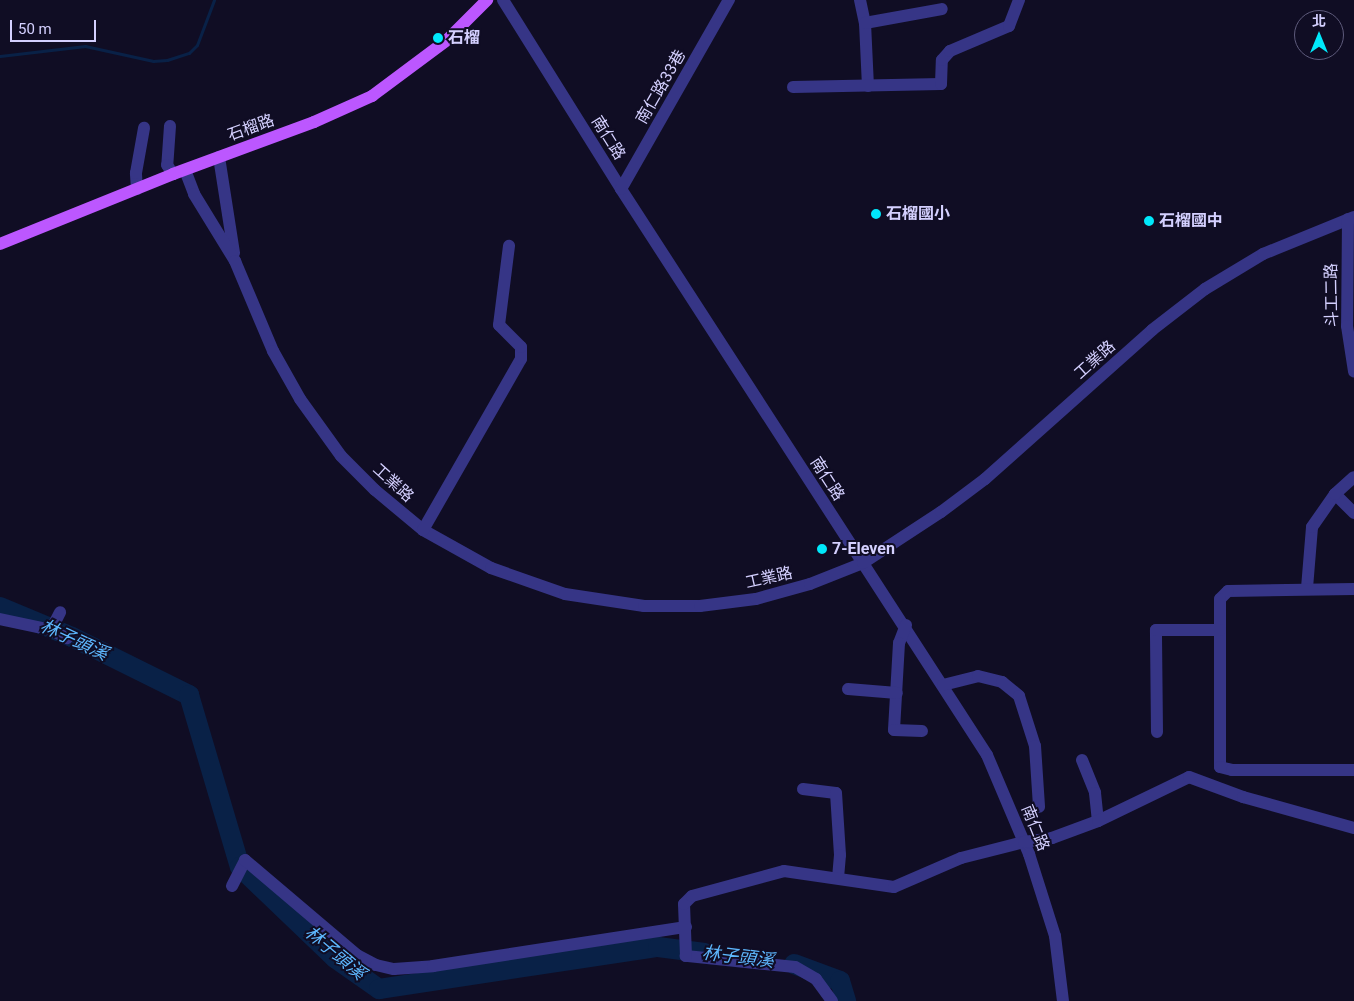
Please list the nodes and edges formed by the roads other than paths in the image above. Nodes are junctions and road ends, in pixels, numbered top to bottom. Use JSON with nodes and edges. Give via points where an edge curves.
{"nodes":[{"id":1,"x":487,"y":0,"type":"edge"},
{"id":2,"x":503,"y":0,"type":"edge"},
{"id":3,"x":729,"y":0,"type":"edge"},
{"id":4,"x":860,"y":0,"type":"edge"},
{"id":5,"x":1019,"y":0,"type":"edge"},
{"id":6,"x":942,"y":9,"type":"dead end"},
{"id":7,"x":865,"y":23,"type":"junction"},
{"id":8,"x":868,"y":86,"type":"junction"},
{"id":9,"x":793,"y":87,"type":"dead end"},
{"id":10,"x":170,"y":126,"type":"dead end"},
{"id":11,"x":144,"y":128,"type":"dead end"},
{"id":12,"x":219,"y":157,"type":"junction"},
{"id":13,"x":179,"y":172,"type":"junction"},
{"id":14,"x":137,"y":189,"type":"junction"},
{"id":15,"x":621,"y":190,"type":"junction"},
{"id":16,"x":1351,"y":218,"type":"edge"},
{"id":17,"x":0,"y":244,"type":"edge"},
{"id":18,"x":509,"y":246,"type":"dead end"},
{"id":19,"x":235,"y":261,"type":"junction"},
{"id":20,"x":1354,"y":371,"type":"edge"},
{"id":21,"x":1354,"y":477,"type":"edge"},
{"id":22,"x":1335,"y":494,"type":"junction"},
{"id":23,"x":1354,"y":513,"type":"edge"},
{"id":24,"x":423,"y":530,"type":"junction"},
{"id":25,"x":862,"y":563,"type":"junction"},
{"id":26,"x":1307,"y":588,"type":"junction"},
{"id":27,"x":1354,"y":590,"type":"edge"},
{"id":28,"x":60,"y":612,"type":"dead end"},
{"id":29,"x":0,"y":619,"type":"edge"},
{"id":30,"x":906,"y":625,"type":"junction"},
{"id":31,"x":51,"y":630,"type":"junction"},
{"id":32,"x":1220,"y":630,"type":"junction"},
{"id":33,"x":67,"y":638,"type":"dead end"},
{"id":34,"x":943,"y":685,"type":"junction"},
{"id":35,"x":848,"y":689,"type":"dead end"},
{"id":36,"x":897,"y":693,"type":"junction"},
{"id":37,"x":922,"y":732,"type":"dead end"},
{"id":38,"x":1157,"y":732,"type":"dead end"},
{"id":39,"x":1082,"y":760,"type":"dead end"},
{"id":40,"x":1354,"y":770,"type":"edge"},
{"id":41,"x":804,"y":789,"type":"dead end"},
{"id":42,"x":1039,"y":807,"type":"dead end"},
{"id":43,"x":1098,"y":820,"type":"junction"},
{"id":44,"x":1354,"y":828,"type":"edge"},
{"id":45,"x":1024,"y":842,"type":"junction"},
{"id":46,"x":838,"y":877,"type":"junction"},
{"id":47,"x":232,"y":886,"type":"dead end"},
{"id":48,"x":686,"y":927,"type":"junction"},
{"id":49,"x":832,"y":1001,"type":"edge"},
{"id":50,"x":1063,"y":1001,"type":"edge"}],
"edges":[{"from":1,"to":12,"type":"main road","name":"石榴路","via":[[447,40],[372,96],[314,122]]},
{"from":2,"to":15,"type":"street","name":"南仁路"},
{"from":3,"to":15,"type":"street","name":"南仁路33巷"},
{"from":4,"to":7,"type":"street"},
{"from":5,"to":8,"type":"street","via":[[1009,26],[950,50],[942,60],[941,84]]},
{"from":6,"to":7,"type":"street"},
{"from":7,"to":8,"type":"street"},
{"from":8,"to":9,"type":"street"},
{"from":10,"to":13,"type":"street","name":"工業路","via":[[167,164]]},
{"from":11,"to":14,"type":"street","via":[[136,173]]},
{"from":12,"to":13,"type":"main road","name":"石榴路"},
{"from":12,"to":19,"type":"street","name":"工業路"},
{"from":13,"to":14,"type":"main road","name":"石榴路"},
{"from":13,"to":19,"type":"street","name":"工業路"},
{"from":14,"to":17,"type":"main road","name":"石榴路"},
{"from":15,"to":25,"type":"street","name":"南仁路"},
{"from":16,"to":20,"type":"street","name":"斗工二路","via":[[1348,326]]},
{"from":16,"to":25,"type":"street","name":"工業路","via":[[1263,254],[1205,289],[1152,330],[985,478],[941,512]]},
{"from":18,"to":24,"type":"street","via":[[499,325],[521,347],[521,359]]},
{"from":19,"to":24,"type":"street","name":"工業路","via":[[273,351],[300,399],[341,456]]},
{"from":21,"to":22,"type":"street"},
{"from":22,"to":23,"type":"street"},
{"from":22,"to":26,"type":"street","via":[[1312,528]]},
{"from":24,"to":25,"type":"street","name":"工業路","via":[[491,568],[540,587],[590,600],[644,606],[700,606],[756,599],[810,584]]},
{"from":25,"to":30,"type":"street","name":"南仁路"},
{"from":26,"to":27,"type":"street"},
{"from":26,"to":32,"type":"street","via":[[1228,591],[1220,599]]},
{"from":28,"to":31,"type":"street"},
{"from":29,"to":31,"type":"street"},
{"from":30,"to":34,"type":"street","name":"南仁路"},
{"from":30,"to":36,"type":"street","via":[[899,643]]},
{"from":31,"to":33,"type":"street"},
{"from":32,"to":38,"type":"street","via":[[1156,630]]},
{"from":32,"to":40,"type":"street","via":[[1220,767],[1232,770]]},
{"from":34,"to":42,"type":"street","via":[[978,676],[1002,682],[1019,696],[1035,746]]},
{"from":34,"to":45,"type":"street","name":"南仁路","via":[[987,755]]},
{"from":35,"to":36,"type":"street"},
{"from":36,"to":37,"type":"street","via":[[894,730]]},
{"from":39,"to":43,"type":"street","via":[[1095,793]]},
{"from":41,"to":46,"type":"street","via":[[836,794],[840,855]]},
{"from":43,"to":44,"type":"street","via":[[1190,777],[1243,798]]},
{"from":43,"to":45,"type":"street","via":[[1052,838]]},
{"from":45,"to":46,"type":"street","via":[[961,858],[894,887]]},
{"from":45,"to":50,"type":"street","name":"南仁路","via":[[1054,936]]},
{"from":46,"to":48,"type":"street","via":[[784,871],[692,896],[684,904]]},
{"from":47,"to":48,"type":"street","via":[[245,860],[357,955],[376,965],[394,968],[433,966]]},
{"from":48,"to":49,"type":"street","via":[[686,956],[795,967],[816,979]]}]}
